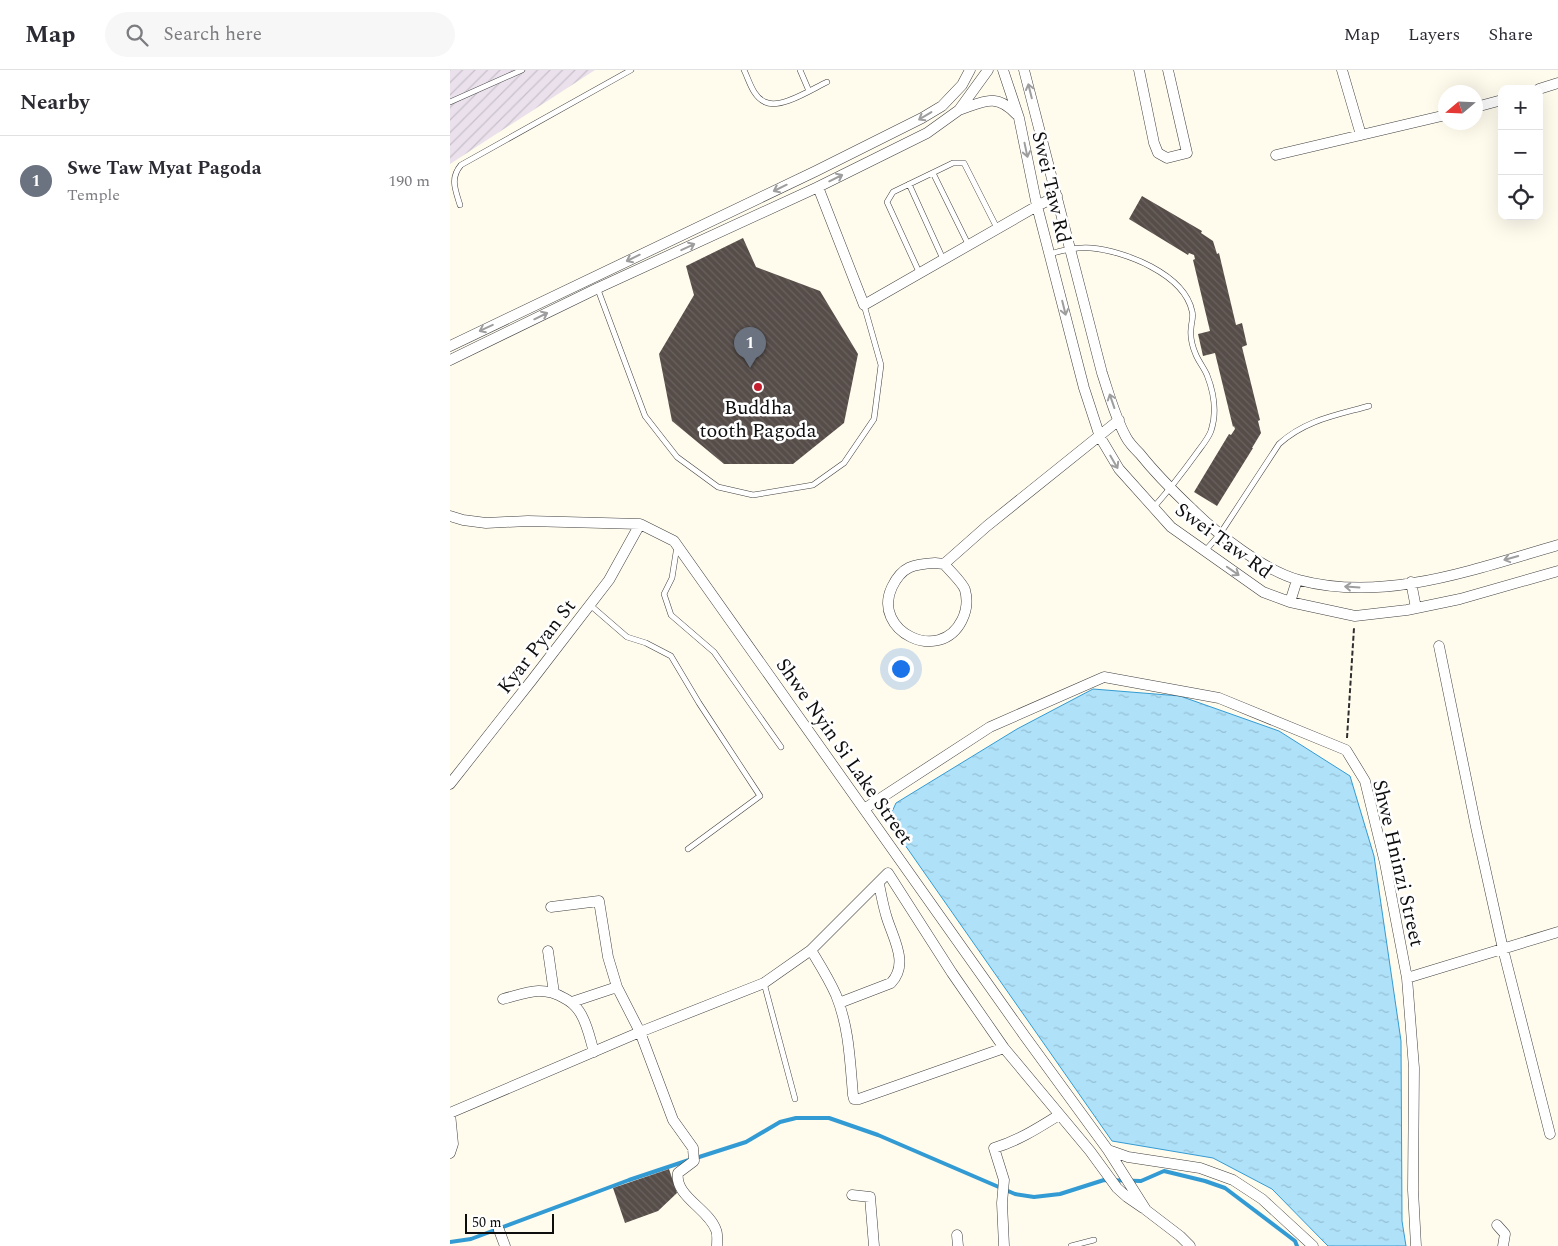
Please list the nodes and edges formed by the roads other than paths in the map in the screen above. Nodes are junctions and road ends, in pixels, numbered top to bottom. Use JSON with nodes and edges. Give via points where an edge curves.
{"nodes":[{"id":1,"x":522,"y":70,"type":"edge"},
{"id":2,"x":631,"y":70,"type":"edge"},
{"id":3,"x":744,"y":70,"type":"edge"},
{"id":4,"x":800,"y":70,"type":"edge"},
{"id":5,"x":970,"y":70,"type":"edge"},
{"id":6,"x":988,"y":70,"type":"edge"},
{"id":7,"x":1002,"y":70,"type":"edge"},
{"id":8,"x":1024,"y":70,"type":"edge"},
{"id":9,"x":1139,"y":70,"type":"edge"},
{"id":10,"x":1168,"y":70,"type":"edge"},
{"id":11,"x":1342,"y":70,"type":"edge"},
{"id":12,"x":827,"y":82,"type":"dead end"},
{"id":13,"x":1558,"y":83,"type":"edge"},
{"id":14,"x":1543,"y":88,"type":"edge"},
{"id":15,"x":809,"y":91,"type":"junction"},
{"id":16,"x":1498,"y":101,"type":"edge"},
{"id":17,"x":450,"y":102,"type":"edge"},
{"id":18,"x":1483,"y":105,"type":"edge"},
{"id":19,"x":959,"y":110,"type":"junction"},
{"id":20,"x":1438,"y":117,"type":"edge"},
{"id":21,"x":1019,"y":118,"type":"junction"},
{"id":22,"x":1361,"y":135,"type":"junction"},
{"id":23,"x":1276,"y":155,"type":"dead end"},
{"id":24,"x":933,"y":172,"type":"junction"},
{"id":25,"x":908,"y":184,"type":"junction"},
{"id":26,"x":818,"y":187,"type":"junction"},
{"id":27,"x":1057,"y":196,"type":"junction"},
{"id":28,"x":460,"y":205,"type":"dead end"},
{"id":29,"x":1037,"y":206,"type":"junction"},
{"id":30,"x":997,"y":228,"type":"junction"},
{"id":31,"x":968,"y":244,"type":"junction"},
{"id":32,"x":1071,"y":248,"type":"junction"},
{"id":33,"x":1050,"y":254,"type":"junction"},
{"id":34,"x":943,"y":259,"type":"junction"},
{"id":35,"x":919,"y":272,"type":"junction"},
{"id":36,"x":593,"y":278,"type":"junction"},
{"id":37,"x":598,"y":288,"type":"junction"},
{"id":38,"x":864,"y":305,"type":"junction"},
{"id":39,"x":450,"y":346,"type":"edge"},
{"id":40,"x":450,"y":360,"type":"edge"},
{"id":41,"x":1369,"y":406,"type":"dead end"},
{"id":42,"x":1119,"y":420,"type":"junction"},
{"id":43,"x":1100,"y":437,"type":"junction"},
{"id":44,"x":1170,"y":488,"type":"junction"},
{"id":45,"x":1153,"y":507,"type":"junction"},
{"id":46,"x":450,"y":516,"type":"edge"},
{"id":47,"x":640,"y":524,"type":"junction"},
{"id":48,"x":1220,"y":534,"type":"junction"},
{"id":49,"x":677,"y":545,"type":"junction"},
{"id":50,"x":1558,"y":545,"type":"edge"},
{"id":51,"x":1205,"y":550,"type":"junction"},
{"id":52,"x":944,"y":564,"type":"junction"},
{"id":53,"x":1558,"y":571,"type":"edge"},
{"id":54,"x":1298,"y":580,"type":"junction"},
{"id":55,"x":1411,"y":582,"type":"junction"},
{"id":56,"x":1290,"y":602,"type":"junction"},
{"id":57,"x":590,"y":605,"type":"junction"},
{"id":58,"x":1416,"y":608,"type":"junction"},
{"id":59,"x":1439,"y":646,"type":"dead end"},
{"id":60,"x":781,"y":747,"type":"dead end"},
{"id":61,"x":450,"y":784,"type":"edge"},
{"id":62,"x":864,"y":809,"type":"junction"},
{"id":63,"x":688,"y":849,"type":"dead end"},
{"id":64,"x":879,"y":884,"type":"junction"},
{"id":65,"x":552,"y":907,"type":"dead end"},
{"id":66,"x":1558,"y":932,"type":"edge"},
{"id":67,"x":1503,"y":949,"type":"junction"},
{"id":68,"x":811,"y":950,"type":"junction"},
{"id":69,"x":548,"y":951,"type":"dead end"},
{"id":70,"x":1406,"y":978,"type":"junction"},
{"id":71,"x":764,"y":983,"type":"junction"},
{"id":72,"x":617,"y":987,"type":"junction"},
{"id":73,"x":554,"y":993,"type":"junction"},
{"id":74,"x":503,"y":999,"type":"dead end"},
{"id":75,"x":572,"y":1002,"type":"junction"},
{"id":76,"x":839,"y":1003,"type":"junction"},
{"id":77,"x":640,"y":1032,"type":"junction"},
{"id":78,"x":1004,"y":1048,"type":"junction"},
{"id":79,"x":594,"y":1052,"type":"junction"},
{"id":80,"x":795,"y":1099,"type":"dead end"},
{"id":81,"x":450,"y":1113,"type":"edge"},
{"id":82,"x":1059,"y":1115,"type":"junction"},
{"id":83,"x":1550,"y":1134,"type":"dead end"},
{"id":84,"x":1108,"y":1150,"type":"junction"},
{"id":85,"x":450,"y":1153,"type":"edge"},
{"id":86,"x":852,"y":1195,"type":"dead end"},
{"id":87,"x":1146,"y":1210,"type":"junction"},
{"id":88,"x":1497,"y":1225,"type":"dead end"},
{"id":89,"x":499,"y":1230,"type":"dead end"},
{"id":90,"x":957,"y":1235,"type":"dead end"},
{"id":91,"x":1094,"y":1240,"type":"dead end"},
{"id":92,"x":505,"y":1246,"type":"edge"},
{"id":93,"x":717,"y":1246,"type":"edge"},
{"id":94,"x":874,"y":1246,"type":"edge"},
{"id":95,"x":958,"y":1246,"type":"edge"},
{"id":96,"x":1004,"y":1246,"type":"edge"},
{"id":97,"x":1071,"y":1246,"type":"edge"},
{"id":98,"x":1190,"y":1246,"type":"edge"},
{"id":99,"x":1313,"y":1246,"type":"edge"},
{"id":100,"x":1416,"y":1246,"type":"edge"},
{"id":101,"x":1503,"y":1246,"type":"edge"}],
"edges":[{"from":1,"to":17,"type":"lane"},
{"from":2,"to":28,"type":"lane","via":[[461,165],[454,172],[453,182]]},
{"from":3,"to":15,"type":"lane","via":[[755,93],[764,102],[785,102]]},
{"from":4,"to":15,"type":"lane"},
{"from":5,"to":36,"type":"street","one_way":true,"via":[[962,85],[942,106],[922,118]]},
{"from":6,"to":19,"type":"street"},
{"from":7,"to":21,"type":"street","name":"Swei Taw Rd"},
{"from":27,"to":8,"type":"street","name":"Swei Taw Rd","one_way":true},
{"from":9,"to":10,"type":"street","via":[[1154,143],[1158,153],[1166,158],[1187,153]]},
{"from":11,"to":22,"type":"street"},
{"from":12,"to":15,"type":"lane"},
{"from":13,"to":14,"type":"street"},
{"from":16,"to":18,"type":"street"},
{"from":19,"to":21,"type":"street","via":[[991,99],[1007,105]]},
{"from":26,"to":19,"type":"street","one_way":true,"via":[[926,133]]},
{"from":20,"to":22,"type":"street"},
{"from":21,"to":29,"type":"street","name":"Swei Taw Rd","one_way":true},
{"from":22,"to":23,"type":"street"},
{"from":24,"to":25,"type":"lane"},
{"from":24,"to":30,"type":"lane","via":[[954,163],[964,163]]},
{"from":24,"to":31,"type":"lane"},
{"from":25,"to":34,"type":"lane"},
{"from":25,"to":35,"type":"lane","via":[[893,192],[887,202]]},
{"from":37,"to":26,"type":"street","one_way":true},
{"from":26,"to":38,"type":"street"},
{"from":27,"to":29,"type":"street"},
{"from":27,"to":32,"type":"street","name":"Swei Taw Rd"},
{"from":29,"to":30,"type":"street"},
{"from":29,"to":33,"type":"street","name":"Swei Taw Rd"},
{"from":30,"to":31,"type":"street"},
{"from":31,"to":34,"type":"street"},
{"from":32,"to":33,"type":"lane"},
{"from":42,"to":32,"type":"street","name":"Swei Taw Rd","one_way":true,"via":[[1102,373]]},
{"from":32,"to":44,"type":"lane","via":[[1116,252],[1145,264],[1179,286],[1193,311],[1193,344],[1211,387],[1214,417],[1211,433]]},
{"from":33,"to":43,"type":"street","name":"Swei Taw Rd","one_way":true,"via":[[1084,388]]},
{"from":34,"to":35,"type":"street"},
{"from":35,"to":38,"type":"street"},
{"from":36,"to":37,"type":"lane"},
{"from":36,"to":39,"type":"street","one_way":true},
{"from":37,"to":38,"type":"lane","via":[[646,416],[677,457],[718,487],[753,495],[813,485],[844,463],[874,419],[880,365]]},
{"from":40,"to":37,"type":"street","one_way":true},
{"from":41,"to":48,"type":"lane","via":[[1308,424],[1291,433],[1279,444]]},
{"from":42,"to":43,"type":"street"},
{"from":42,"to":44,"type":"street","name":"Swei Taw Rd","via":[[1126,438]]},
{"from":43,"to":45,"type":"street","name":"Swei Taw Rd","one_way":true,"via":[[1119,469]]},
{"from":43,"to":52,"type":"street"},
{"from":44,"to":45,"type":"lane"},
{"from":44,"to":48,"type":"street","name":"Swei Taw Rd"},
{"from":45,"to":51,"type":"street","name":"Swei Taw Rd","via":[[1171,527]]},
{"from":46,"to":47,"type":"street","name":"Shwe Nyin Si Lake Street","via":[[486,523]]},
{"from":47,"to":49,"type":"street","name":"Shwe Nyin Si Lake Street"},
{"from":47,"to":57,"type":"street","name":"Kyar Pyan St","via":[[609,580]]},
{"from":48,"to":51,"type":"lane"},
{"from":48,"to":54,"type":"street","name":"Swei Taw Rd","via":[[1274,570]]},
{"from":49,"to":60,"type":"lane","via":[[672,578],[664,594],[671,615],[714,652]]},
{"from":49,"to":62,"type":"street","name":"Shwe Nyin Si Lake Street"},
{"from":50,"to":55,"type":"street","name":"Swei Taw Rd","one_way":true,"via":[[1455,575]]},
{"from":51,"to":56,"type":"street","name":"Swei Taw Rd","one_way":true,"via":[[1263,592]]},
{"from":52,"to":52,"type":"street","via":[[914,564],[897,576],[888,595],[890,616],[901,633],[920,642],[941,640],[958,628],[967,610],[965,589]]},
{"from":53,"to":58,"type":"street","name":"Swei Taw Rd","via":[[1460,600]]},
{"from":55,"to":54,"type":"street","name":"Swei Taw Rd","one_way":true,"via":[[1357,588]]},
{"from":54,"to":56,"type":"street"},
{"from":55,"to":58,"type":"street"},
{"from":56,"to":58,"type":"street","name":"Swei Taw Rd","via":[[1355,616]]},
{"from":57,"to":61,"type":"street","name":"Kyar Pyan St"},
{"from":57,"to":63,"type":"lane","via":[[627,637],[671,656],[760,796]]},
{"from":59,"to":67,"type":"street"},
{"from":62,"to":70,"type":"street","name":"Shwe Hninzi Street","via":[[990,728],[1104,677],[1219,698],[1346,750],[1364,781],[1385,863]]},
{"from":62,"to":84,"type":"street","name":"Shwe Nyin Si Lake Street"},
{"from":64,"to":68,"type":"street"},
{"from":64,"to":76,"type":"street","via":[[899,951],[897,977]]},
{"from":64,"to":78,"type":"street","via":[[888,873]]},
{"from":65,"to":72,"type":"street","via":[[599,901],[608,957]]},
{"from":66,"to":67,"type":"street"},
{"from":67,"to":70,"type":"street"},
{"from":67,"to":83,"type":"street"},
{"from":68,"to":71,"type":"street"},
{"from":68,"to":76,"type":"street"},
{"from":69,"to":73,"type":"street"},
{"from":70,"to":100,"type":"street","name":"Shwe Hninzi Street","via":[[1414,1068]]},
{"from":71,"to":77,"type":"street"},
{"from":71,"to":80,"type":"lane"},
{"from":72,"to":75,"type":"street"},
{"from":72,"to":77,"type":"street"},
{"from":73,"to":74,"type":"street","via":[[530,992]]},
{"from":73,"to":75,"type":"street"},
{"from":75,"to":79,"type":"street","via":[[579,1011]]},
{"from":76,"to":78,"type":"street","via":[[849,1044],[854,1099]]},
{"from":77,"to":79,"type":"street"},
{"from":77,"to":93,"type":"street","via":[[673,1120],[693,1148],[694,1157],[678,1173],[676,1180],[717,1231]]},
{"from":78,"to":82,"type":"street"},
{"from":79,"to":81,"type":"street"},
{"from":81,"to":85,"type":"street","via":[[453,1144]]},
{"from":82,"to":87,"type":"street","via":[[1117,1188]]},
{"from":82,"to":96,"type":"street","via":[[1021,1138],[994,1148],[1004,1180]]},
{"from":84,"to":87,"type":"street","name":"Shwe Nyin Si Lake Street"},
{"from":84,"to":99,"type":"street","via":[[1135,1159],[1200,1168],[1232,1180],[1268,1204]]},
{"from":86,"to":94,"type":"street","via":[[870,1197]]},
{"from":87,"to":98,"type":"street"},
{"from":88,"to":101,"type":"street","via":[[1505,1234]]},
{"from":89,"to":92,"type":"street"},
{"from":90,"to":95,"type":"street"},
{"from":91,"to":97,"type":"lane"}]}
